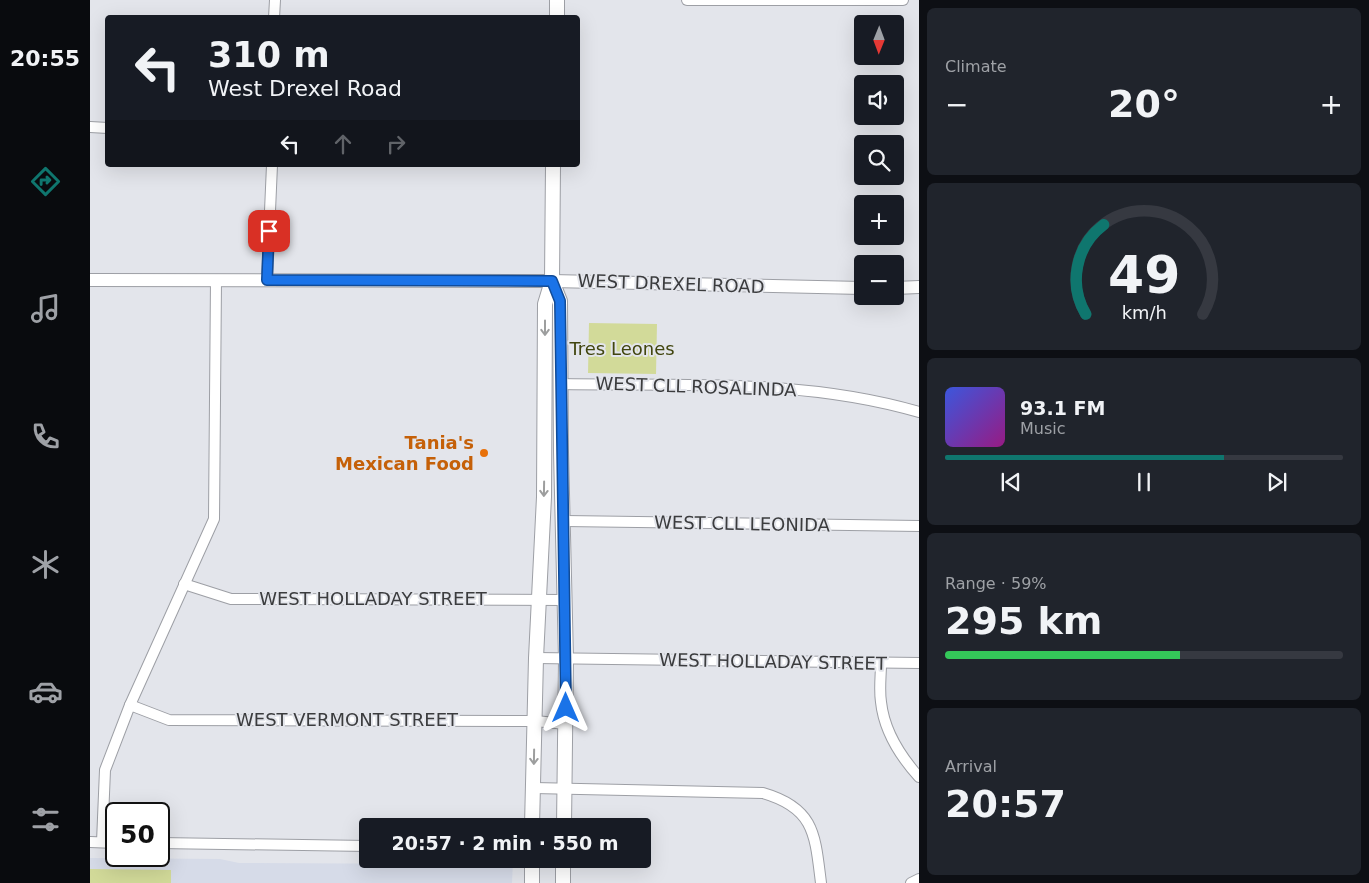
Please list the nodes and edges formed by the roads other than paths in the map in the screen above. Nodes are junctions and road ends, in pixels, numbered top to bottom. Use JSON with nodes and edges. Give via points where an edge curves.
{"nodes":[{"id":1,"x":275,"y":0,"type":"edge"},
{"id":2,"x":557,"y":0,"type":"edge"},
{"id":3,"x":687,"y":0,"type":"edge"},
{"id":4,"x":903,"y":0,"type":"edge"},
{"id":5,"x":274,"y":15,"type":"edge"},
{"id":6,"x":556,"y":15,"type":"edge"},
{"id":7,"x":90,"y":128,"type":"edge"},
{"id":8,"x":105,"y":128,"type":"edge"},
{"id":9,"x":272,"y":167,"type":"edge"},
{"id":10,"x":553,"y":167,"type":"edge"},
{"id":11,"x":90,"y":280,"type":"edge"},
{"id":12,"x":216,"y":280,"type":"junction"},
{"id":13,"x":267,"y":280,"type":"junction"},
{"id":14,"x":552,"y":281,"type":"junction"},
{"id":15,"x":919,"y":287,"type":"edge"},
{"id":16,"x":854,"y":288,"type":"edge"},
{"id":17,"x":904,"y":288,"type":"edge"},
{"id":18,"x":560,"y":384,"type":"junction"},
{"id":19,"x":919,"y":412,"type":"edge"},
{"id":20,"x":564,"y":521,"type":"junction"},
{"id":21,"x":919,"y":526,"type":"edge"},
{"id":22,"x":184,"y":584,"type":"junction"},
{"id":23,"x":540,"y":600,"type":"junction"},
{"id":24,"x":565,"y":600,"type":"junction"},
{"id":25,"x":536,"y":658,"type":"junction"},
{"id":26,"x":566,"y":659,"type":"junction"},
{"id":27,"x":881,"y":663,"type":"junction"},
{"id":28,"x":919,"y":663,"type":"edge"},
{"id":29,"x":130,"y":705,"type":"junction"},
{"id":30,"x":535,"y":721,"type":"junction"},
{"id":31,"x":566,"y":724,"type":"junction"},
{"id":32,"x":919,"y":777,"type":"edge"},
{"id":33,"x":534,"y":788,"type":"junction"},
{"id":34,"x":565,"y":788,"type":"junction"},
{"id":35,"x":532,"y":818,"type":"edge"},
{"id":36,"x":564,"y":818,"type":"edge"},
{"id":37,"x":90,"y":842,"type":"edge"},
{"id":38,"x":102,"y":842,"type":"junction"},
{"id":39,"x":105,"y":842,"type":"edge"},
{"id":40,"x":170,"y":843,"type":"edge"},
{"id":41,"x":359,"y":846,"type":"edge"},
{"id":42,"x":532,"y":868,"type":"edge"},
{"id":43,"x":563,"y":868,"type":"edge"},
{"id":44,"x":919,"y":878,"type":"edge"},
{"id":45,"x":532,"y":883,"type":"edge"},
{"id":46,"x":563,"y":883,"type":"edge"},
{"id":47,"x":821,"y":883,"type":"edge"},
{"id":48,"x":911,"y":883,"type":"edge"}],
"edges":[{"from":1,"to":5,"type":"street"},
{"from":2,"to":6,"type":"main road"},
{"from":3,"to":4,"type":"street"},
{"from":7,"to":8,"type":"street"},
{"from":9,"to":13,"type":"street"},
{"from":10,"to":14,"type":"main road"},
{"from":11,"to":12,"type":"street","name":"WEST DREXEL ROAD"},
{"from":12,"to":13,"type":"street","name":"WEST DREXEL ROAD"},
{"from":12,"to":22,"type":"street","via":[[214,519]]},
{"from":13,"to":14,"type":"street","name":"WEST DREXEL ROAD"},
{"from":14,"to":16,"type":"street","name":"WEST DREXEL ROAD"},
{"from":14,"to":18,"type":"main road","via":[[560,301]]},
{"from":14,"to":23,"type":"main road","one_way":true,"via":[[545,304]]},
{"from":15,"to":17,"type":"street"},
{"from":18,"to":19,"type":"street","name":"WEST CLL ROSALINDA","via":[[762,386],[860,398]]},
{"from":18,"to":20,"type":"main road"},
{"from":20,"to":21,"type":"street","name":"WEST CLL LEONIDA"},
{"from":20,"to":24,"type":"main road"},
{"from":22,"to":23,"type":"street","name":"WEST HOLLADAY STREET","via":[[231,599]]},
{"from":22,"to":29,"type":"street"},
{"from":23,"to":24,"type":"street","name":"WEST HOLLADAY STREET"},
{"from":23,"to":25,"type":"main road"},
{"from":24,"to":26,"type":"main road"},
{"from":25,"to":26,"type":"street","name":"WEST HOLLADAY STREET"},
{"from":25,"to":30,"type":"main road"},
{"from":26,"to":27,"type":"street","name":"WEST HOLLADAY STREET"},
{"from":26,"to":31,"type":"main road"},
{"from":27,"to":28,"type":"street","name":"WEST HOLLADAY STREET"},
{"from":27,"to":32,"type":"street","via":[[881,703],[891,736]]},
{"from":29,"to":30,"type":"street","name":"WEST VERMONT STREET","via":[[169,720]]},
{"from":29,"to":38,"type":"street","via":[[105,770]]},
{"from":30,"to":31,"type":"street","name":"WEST VERMONT STREET"},
{"from":30,"to":33,"type":"main road","one_way":true},
{"from":31,"to":34,"type":"main road"},
{"from":33,"to":34,"type":"street"},
{"from":33,"to":35,"type":"main road"},
{"from":34,"to":36,"type":"main road"},
{"from":34,"to":47,"type":"street","via":[[763,793],[784,799],[801,812],[812,832]]},
{"from":37,"to":38,"type":"street"},
{"from":38,"to":39,"type":"street"},
{"from":40,"to":41,"type":"street"},
{"from":42,"to":45,"type":"main road"},
{"from":43,"to":46,"type":"main road"},
{"from":44,"to":48,"type":"street"}]}
